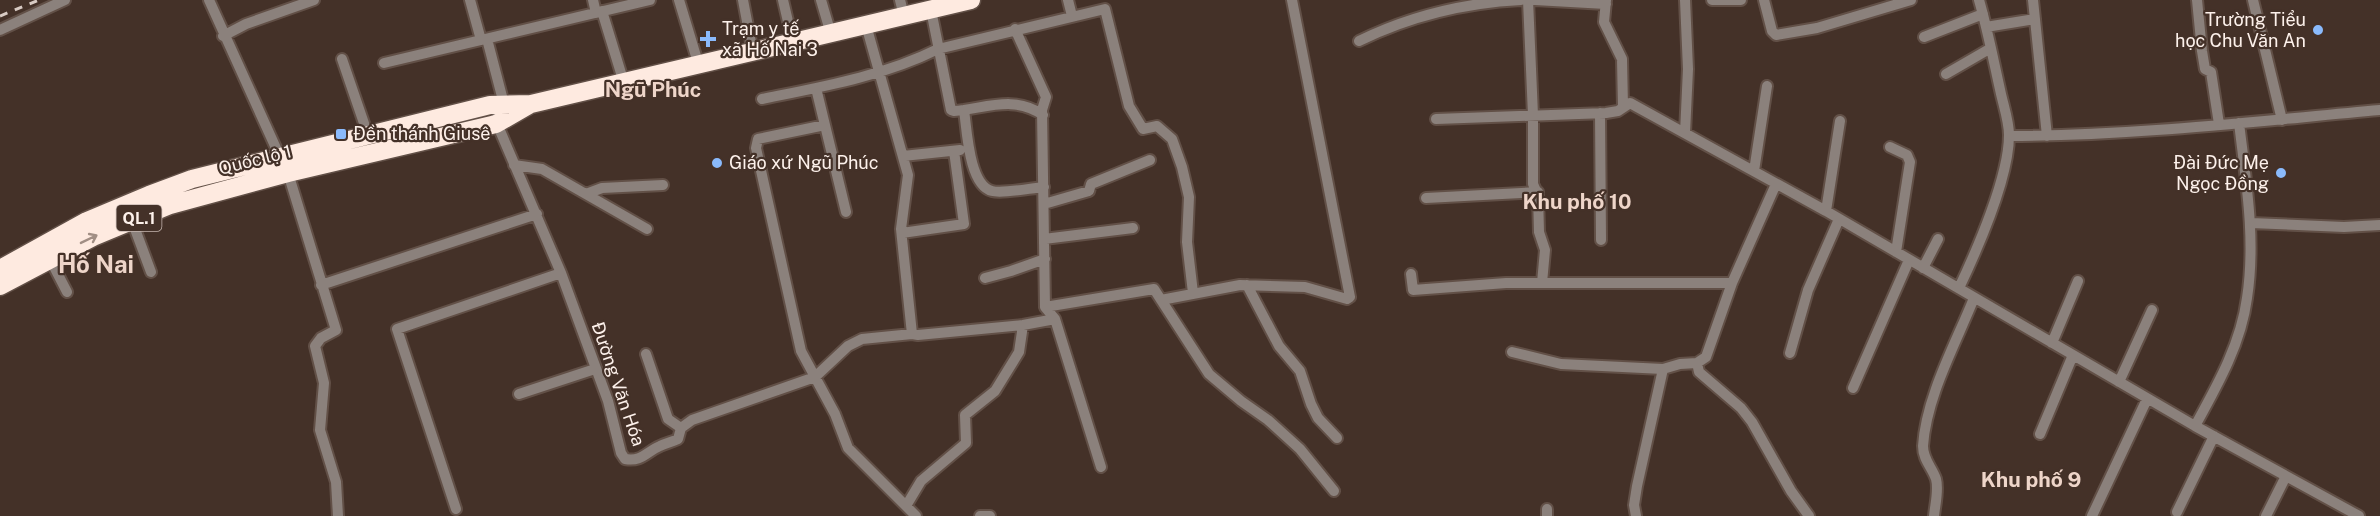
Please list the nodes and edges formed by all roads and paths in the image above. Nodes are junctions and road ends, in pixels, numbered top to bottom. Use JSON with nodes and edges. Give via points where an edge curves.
{"nodes":[{"id":1,"x":65,"y":0,"type":"edge"},
{"id":2,"x":208,"y":0,"type":"edge"},
{"id":3,"x":314,"y":0,"type":"edge"},
{"id":4,"x":470,"y":0,"type":"edge"},
{"id":5,"x":593,"y":0,"type":"edge"},
{"id":6,"x":650,"y":0,"type":"edge"},
{"id":7,"x":679,"y":0,"type":"edge"},
{"id":8,"x":743,"y":0,"type":"edge"},
{"id":9,"x":783,"y":0,"type":"edge"},
{"id":10,"x":822,"y":0,"type":"edge"},
{"id":11,"x":971,"y":0,"type":"edge"},
{"id":12,"x":1068,"y":0,"type":"edge"},
{"id":13,"x":1292,"y":0,"type":"edge"},
{"id":14,"x":1521,"y":0,"type":"edge"},
{"id":15,"x":1528,"y":0,"type":"edge"},
{"id":16,"x":1535,"y":0,"type":"edge"},
{"id":17,"x":1685,"y":0,"type":"edge"},
{"id":18,"x":1712,"y":0,"type":"edge"},
{"id":19,"x":1741,"y":0,"type":"edge"},
{"id":20,"x":1764,"y":0,"type":"edge"},
{"id":21,"x":1911,"y":0,"type":"edge"},
{"id":22,"x":1978,"y":0,"type":"edge"},
{"id":23,"x":2033,"y":0,"type":"edge"},
{"id":24,"x":2042,"y":0,"type":"edge"},
{"id":25,"x":2197,"y":0,"type":"edge"},
{"id":26,"x":2253,"y":0,"type":"edge"},
{"id":27,"x":1494,"y":1,"type":"edge"},
{"id":28,"x":1606,"y":2,"type":"edge"},
{"id":29,"x":943,"y":5,"type":"edge"},
{"id":30,"x":902,"y":8,"type":"edge"},
{"id":31,"x":599,"y":12,"type":"junction"},
{"id":32,"x":1983,"y":14,"type":"junction"},
{"id":33,"x":1072,"y":16,"type":"junction"},
{"id":34,"x":2035,"y":19,"type":"junction"},
{"id":35,"x":866,"y":25,"type":"junction"},
{"id":36,"x":1986,"y":27,"type":"junction"},
{"id":37,"x":1015,"y":29,"type":"junction"},
{"id":38,"x":0,"y":30,"type":"edge"},
{"id":39,"x":831,"y":34,"type":"junction"},
{"id":40,"x":223,"y":36,"type":"junction"},
{"id":41,"x":1924,"y":37,"type":"dead end"},
{"id":42,"x":484,"y":40,"type":"junction"},
{"id":43,"x":1359,"y":41,"type":"dead end"},
{"id":44,"x":793,"y":43,"type":"junction"},
{"id":45,"x":1991,"y":48,"type":"junction"},
{"id":46,"x":938,"y":49,"type":"junction"},
{"id":47,"x":753,"y":52,"type":"junction"},
{"id":48,"x":342,"y":59,"type":"dead end"},
{"id":49,"x":384,"y":63,"type":"dead end"},
{"id":50,"x":699,"y":66,"type":"junction"},
{"id":51,"x":879,"y":71,"type":"junction"},
{"id":52,"x":1946,"y":74,"type":"dead end"},
{"id":53,"x":624,"y":83,"type":"junction"},
{"id":54,"x":1767,"y":86,"type":"dead end"},
{"id":55,"x":816,"y":88,"type":"junction"},
{"id":56,"x":762,"y":99,"type":"dead end"},
{"id":57,"x":1623,"y":107,"type":"junction"},
{"id":58,"x":964,"y":110,"type":"junction"},
{"id":59,"x":2380,"y":110,"type":"edge"},
{"id":60,"x":500,"y":113,"type":"junction"},
{"id":61,"x":1600,"y":113,"type":"junction"},
{"id":62,"x":1042,"y":115,"type":"junction"},
{"id":63,"x":1533,"y":115,"type":"junction"},
{"id":64,"x":1436,"y":119,"type":"dead end"},
{"id":65,"x":2282,"y":120,"type":"junction"},
{"id":66,"x":1840,"y":121,"type":"dead end"},
{"id":67,"x":2239,"y":123,"type":"junction"},
{"id":68,"x":2219,"y":124,"type":"junction"},
{"id":69,"x":825,"y":125,"type":"junction"},
{"id":70,"x":1685,"y":133,"type":"junction"},
{"id":71,"x":368,"y":135,"type":"junction"},
{"id":72,"x":2009,"y":136,"type":"junction"},
{"id":73,"x":2047,"y":136,"type":"junction"},
{"id":74,"x":1890,"y":147,"type":"dead end"},
{"id":75,"x":970,"y":149,"type":"junction"},
{"id":76,"x":954,"y":151,"type":"junction"},
{"id":77,"x":903,"y":156,"type":"junction"},
{"id":78,"x":1150,"y":160,"type":"dead end"},
{"id":79,"x":284,"y":165,"type":"junction"},
{"id":80,"x":514,"y":165,"type":"junction"},
{"id":81,"x":974,"y":169,"type":"junction"},
{"id":82,"x":957,"y":171,"type":"junction"},
{"id":83,"x":1754,"y":171,"type":"junction"},
{"id":84,"x":1776,"y":184,"type":"junction"},
{"id":85,"x":663,"y":185,"type":"dead end"},
{"id":86,"x":1044,"y":187,"type":"junction"},
{"id":87,"x":1538,"y":192,"type":"junction"},
{"id":88,"x":586,"y":194,"type":"junction"},
{"id":89,"x":1426,"y":198,"type":"dead end"},
{"id":90,"x":1044,"y":204,"type":"junction"},
{"id":91,"x":1826,"y":211,"type":"junction"},
{"id":92,"x":846,"y":212,"type":"dead end"},
{"id":93,"x":537,"y":214,"type":"junction"},
{"id":94,"x":1839,"y":219,"type":"junction"},
{"id":95,"x":132,"y":221,"type":"junction"},
{"id":96,"x":2251,"y":223,"type":"junction"},
{"id":97,"x":2380,"y":225,"type":"edge"},
{"id":98,"x":1133,"y":228,"type":"dead end"},
{"id":99,"x":647,"y":229,"type":"dead end"},
{"id":100,"x":902,"y":233,"type":"junction"},
{"id":101,"x":1044,"y":239,"type":"junction"},
{"id":102,"x":1938,"y":239,"type":"dead end"},
{"id":103,"x":1601,"y":240,"type":"dead end"},
{"id":104,"x":1896,"y":252,"type":"junction"},
{"id":105,"x":50,"y":259,"type":"junction"},
{"id":106,"x":1045,"y":259,"type":"junction"},
{"id":107,"x":1909,"y":260,"type":"junction"},
{"id":108,"x":1923,"y":268,"type":"junction"},
{"id":109,"x":0,"y":269,"type":"edge"},
{"id":110,"x":151,"y":272,"type":"dead end"},
{"id":111,"x":561,"y":273,"type":"junction"},
{"id":112,"x":1411,"y":274,"type":"dead end"},
{"id":113,"x":985,"y":278,"type":"dead end"},
{"id":114,"x":2078,"y":281,"type":"dead end"},
{"id":115,"x":1542,"y":284,"type":"junction"},
{"id":116,"x":1732,"y":284,"type":"junction"},
{"id":117,"x":321,"y":285,"type":"junction"},
{"id":118,"x":1247,"y":285,"type":"junction"},
{"id":119,"x":0,"y":286,"type":"edge"},
{"id":120,"x":1959,"y":288,"type":"junction"},
{"id":121,"x":67,"y":292,"type":"dead end"},
{"id":122,"x":1193,"y":293,"type":"junction"},
{"id":123,"x":1974,"y":298,"type":"junction"},
{"id":124,"x":1161,"y":300,"type":"junction"},
{"id":125,"x":1045,"y":307,"type":"junction"},
{"id":126,"x":2152,"y":310,"type":"dead end"},
{"id":127,"x":1055,"y":319,"type":"junction"},
{"id":128,"x":1023,"y":325,"type":"junction"},
{"id":129,"x":912,"y":334,"type":"junction"},
{"id":130,"x":2052,"y":343,"type":"junction"},
{"id":131,"x":1512,"y":352,"type":"dead end"},
{"id":132,"x":1790,"y":353,"type":"dead end"},
{"id":133,"x":646,"y":354,"type":"dead end"},
{"id":134,"x":2073,"y":356,"type":"junction"},
{"id":135,"x":1697,"y":363,"type":"junction"},
{"id":136,"x":595,"y":369,"type":"junction"},
{"id":137,"x":1663,"y":369,"type":"junction"},
{"id":138,"x":815,"y":377,"type":"junction"},
{"id":139,"x":2119,"y":382,"type":"junction"},
{"id":140,"x":1853,"y":388,"type":"dead end"},
{"id":141,"x":519,"y":394,"type":"dead end"},
{"id":142,"x":2147,"y":399,"type":"junction"},
{"id":143,"x":2195,"y":426,"type":"junction"},
{"id":144,"x":681,"y":428,"type":"junction"},
{"id":145,"x":2040,"y":434,"type":"dead end"},
{"id":146,"x":2214,"y":436,"type":"junction"},
{"id":147,"x":1336,"y":438,"type":"dead end"},
{"id":148,"x":1101,"y":468,"type":"dead end"},
{"id":149,"x":2286,"y":476,"type":"junction"},
{"id":150,"x":1334,"y":491,"type":"dead end"},
{"id":151,"x":456,"y":508,"type":"dead end"},
{"id":152,"x":909,"y":512,"type":"edge"},
{"id":153,"x":2177,"y":512,"type":"dead end"},
{"id":154,"x":2356,"y":515,"type":"edge"},
{"id":155,"x":338,"y":516,"type":"edge"},
{"id":156,"x":980,"y":516,"type":"edge"},
{"id":157,"x":990,"y":516,"type":"edge"},
{"id":158,"x":1636,"y":516,"type":"edge"},
{"id":159,"x":1809,"y":516,"type":"edge"},
{"id":160,"x":1934,"y":516,"type":"edge"},
{"id":161,"x":2092,"y":516,"type":"edge"},
{"id":162,"x":2266,"y":516,"type":"edge"}],
"edges":[{"from":1,"to":38,"type":"street"},
{"from":2,"to":40,"type":"street"},
{"from":3,"to":40,"type":"street"},
{"from":4,"to":42,"type":"street","name":"Đường Văn Hóa"},
{"from":5,"to":31,"type":"street"},
{"from":6,"to":31,"type":"street"},
{"from":7,"to":50,"type":"street"},
{"from":8,"to":47,"type":"street"},
{"from":9,"to":44,"type":"street"},
{"from":10,"to":39,"type":"street"},
{"from":11,"to":29,"type":"highway","name":"Quốc lộ 1","number":"QL.1"},
{"from":12,"to":33,"type":"street"},
{"from":13,"to":118,"type":"street","via":[[1350,297],[1305,286]]},
{"from":14,"to":27,"type":"street"},
{"from":15,"to":63,"type":"street"},
{"from":16,"to":28,"type":"street"},
{"from":17,"to":70,"type":"street"},
{"from":18,"to":19,"type":"street"},
{"from":20,"to":21,"type":"street","via":[[1776,34],[1817,28]]},
{"from":22,"to":32,"type":"street"},
{"from":23,"to":24,"type":"street"},
{"from":23,"to":34,"type":"street"},
{"from":25,"to":68,"type":"street","via":[[2205,69],[2211,72]]},
{"from":26,"to":65,"type":"street"},
{"from":27,"to":43,"type":"street","via":[[1417,17]]},
{"from":28,"to":57,"type":"street","via":[[1604,22],[1622,59]]},
{"from":29,"to":30,"type":"highway","name":"Quốc lộ 1","number":"QL.1"},
{"from":29,"to":46,"type":"street"},
{"from":30,"to":35,"type":"highway","name":"Quốc lộ 1","number":"QL.1"},
{"from":31,"to":42,"type":"street"},
{"from":31,"to":53,"type":"street"},
{"from":32,"to":36,"type":"street"},
{"from":32,"to":41,"type":"street"},
{"from":33,"to":37,"type":"street"},
{"from":33,"to":122,"type":"street","via":[[1105,9],[1132,113],[1143,129],[1162,128],[1174,143],[1189,197],[1187,242]]},
{"from":34,"to":36,"type":"street"},
{"from":34,"to":73,"type":"street"},
{"from":35,"to":39,"type":"highway","name":"Quốc lộ 1","number":"QL.1"},
{"from":35,"to":51,"type":"street"},
{"from":36,"to":45,"type":"street"},
{"from":37,"to":46,"type":"street"},
{"from":37,"to":62,"type":"street","via":[[1046,97]]},
{"from":39,"to":44,"type":"highway","name":"Quốc lộ 1","number":"QL.1"},
{"from":40,"to":79,"type":"street"},
{"from":42,"to":49,"type":"street"},
{"from":42,"to":60,"type":"street","name":"Đường Văn Hóa"},
{"from":44,"to":47,"type":"highway","name":"Quốc lộ 1","number":"QL.1"},
{"from":45,"to":52,"type":"street"},
{"from":45,"to":72,"type":"street"},
{"from":46,"to":51,"type":"street"},
{"from":46,"to":58,"type":"street","via":[[951,110]]},
{"from":47,"to":50,"type":"highway","name":"Quốc lộ 1","number":"QL.1"},
{"from":48,"to":71,"type":"street"},
{"from":50,"to":53,"type":"highway","name":"Quốc lộ 1","number":"QL.1"},
{"from":51,"to":55,"type":"street"},
{"from":51,"to":77,"type":"street"},
{"from":53,"to":60,"type":"highway","name":"Quốc lộ 1","number":"QL.1"},
{"from":54,"to":83,"type":"street"},
{"from":55,"to":56,"type":"street"},
{"from":55,"to":69,"type":"street"},
{"from":57,"to":61,"type":"street"},
{"from":57,"to":70,"type":"street","via":[[1630,103]]},
{"from":58,"to":62,"type":"street","via":[[1016,103]]},
{"from":58,"to":75,"type":"street"},
{"from":59,"to":65,"type":"street"},
{"from":60,"to":71,"type":"highway","name":"Quốc lộ 1","number":"QL.1"},
{"from":60,"to":79,"type":"highway","name":"Quốc lộ 1","number":"QL.1"},
{"from":60,"to":80,"type":"street","name":"Đường Văn Hóa"},
{"from":61,"to":63,"type":"street"},
{"from":61,"to":103,"type":"street"},
{"from":62,"to":86,"type":"street"},
{"from":63,"to":64,"type":"street"},
{"from":63,"to":87,"type":"street","via":[[1533,184]]},
{"from":65,"to":67,"type":"street"},
{"from":66,"to":91,"type":"street"},
{"from":67,"to":68,"type":"street"},
{"from":67,"to":96,"type":"street"},
{"from":68,"to":73,"type":"street"},
{"from":69,"to":92,"type":"street"},
{"from":69,"to":138,"type":"street","via":[[758,139],[756,148],[801,351]]},
{"from":70,"to":83,"type":"street"},
{"from":71,"to":79,"type":"highway","name":"Quốc lộ 1","number":"QL.1"},
{"from":72,"to":73,"type":"street"},
{"from":72,"to":120,"type":"street","via":[[1999,184]]},
{"from":74,"to":104,"type":"street","via":[[1907,155],[1910,162]]},
{"from":75,"to":76,"type":"street"},
{"from":75,"to":81,"type":"street"},
{"from":76,"to":77,"type":"street"},
{"from":76,"to":82,"type":"street"},
{"from":77,"to":100,"type":"street","via":[[908,175]]},
{"from":78,"to":90,"type":"street","via":[[1091,184],[1089,191]]},
{"from":79,"to":95,"type":"highway","name":"Quốc lộ 1","number":"QL.1"},
{"from":79,"to":109,"type":"highway","name":"Quốc lộ 1","number":"QL.1","via":[[192,180],[149,195],[87,221]]},
{"from":79,"to":117,"type":"street"},
{"from":80,"to":88,"type":"street","via":[[542,169]]},
{"from":80,"to":93,"type":"street","name":"Đường Văn Hóa"},
{"from":81,"to":82,"type":"street"},
{"from":81,"to":86,"type":"street","via":[[981,185],[993,192]]},
{"from":82,"to":100,"type":"street","via":[[964,224]]},
{"from":83,"to":84,"type":"street"},
{"from":84,"to":91,"type":"street"},
{"from":84,"to":116,"type":"street"},
{"from":85,"to":88,"type":"street","via":[[602,188]]},
{"from":86,"to":90,"type":"street"},
{"from":87,"to":89,"type":"street"},
{"from":87,"to":115,"type":"street","via":[[1539,232],[1545,250]]},
{"from":88,"to":99,"type":"street"},
{"from":90,"to":101,"type":"street"},
{"from":91,"to":94,"type":"street"},
{"from":93,"to":111,"type":"street","name":"Đường Văn Hóa"},
{"from":93,"to":117,"type":"street"},
{"from":94,"to":104,"type":"street"},
{"from":94,"to":132,"type":"street","via":[[1808,290]]},
{"from":105,"to":95,"type":"highway","name":"Quốc lộ 1","number":"QL.1","one_way":true},
{"from":95,"to":110,"type":"street"},
{"from":96,"to":97,"type":"street"},
{"from":96,"to":143,"type":"street","via":[[2247,299],[2237,339]]},
{"from":98,"to":101,"type":"street"},
{"from":100,"to":129,"type":"street"},
{"from":101,"to":106,"type":"street"},
{"from":102,"to":108,"type":"street"},
{"from":104,"to":107,"type":"street"},
{"from":105,"to":119,"type":"highway","name":"Quốc lộ 1","number":"QL.1"},
{"from":105,"to":121,"type":"street"},
{"from":106,"to":113,"type":"street"},
{"from":106,"to":125,"type":"street"},
{"from":107,"to":108,"type":"street"},
{"from":107,"to":140,"type":"street"},
{"from":108,"to":120,"type":"street"},
{"from":111,"to":136,"type":"street","name":"Đường Văn Hóa"},
{"from":111,"to":151,"type":"street","via":[[397,329]]},
{"from":112,"to":115,"type":"street","via":[[1413,290]]},
{"from":114,"to":130,"type":"street"},
{"from":115,"to":116,"type":"street"},
{"from":116,"to":135,"type":"street","via":[[1706,357]]},
{"from":117,"to":155,"type":"street","via":[[336,330],[315,346],[325,393],[319,422],[336,482]]},
{"from":118,"to":122,"type":"street"},
{"from":118,"to":147,"type":"street","via":[[1280,346],[1300,371],[1318,418]]},
{"from":120,"to":123,"type":"street"},
{"from":122,"to":124,"type":"street"},
{"from":123,"to":130,"type":"street"},
{"from":123,"to":160,"type":"street","via":[[1927,421],[1923,448],[1936,480]]},
{"from":124,"to":125,"type":"street","via":[[1154,289]]},
{"from":124,"to":150,"type":"street","via":[[1209,374],[1300,449]]},
{"from":125,"to":127,"type":"street"},
{"from":126,"to":139,"type":"street"},
{"from":127,"to":128,"type":"street"},
{"from":127,"to":148,"type":"street"},
{"from":128,"to":129,"type":"street"},
{"from":128,"to":152,"type":"street","via":[[1019,352],[995,391],[965,415],[966,443],[921,481]]},
{"from":129,"to":138,"type":"street","via":[[862,339],[848,346]]},
{"from":130,"to":134,"type":"street"},
{"from":131,"to":137,"type":"street","via":[[1561,364]]},
{"from":133,"to":144,"type":"street","via":[[668,419]]},
{"from":134,"to":139,"type":"street"},
{"from":134,"to":145,"type":"street"},
{"from":135,"to":137,"type":"street"},
{"from":135,"to":159,"type":"street","via":[[1699,372],[1752,422]]},
{"from":136,"to":141,"type":"street"},
{"from":136,"to":144,"type":"street","name":"Đường Văn Hóa","via":[[625,459],[642,458],[678,439]]},
{"from":137,"to":158,"type":"street","via":[[1637,486]]},
{"from":138,"to":144,"type":"street","name":"Đường Văn Hóa","via":[[692,420]]},
{"from":138,"to":152,"type":"street","via":[[849,448]]},
{"from":139,"to":142,"type":"street"},
{"from":142,"to":143,"type":"street"},
{"from":142,"to":161,"type":"street"},
{"from":143,"to":146,"type":"street"},
{"from":146,"to":149,"type":"street"},
{"from":146,"to":153,"type":"street"},
{"from":149,"to":154,"type":"street"},
{"from":149,"to":162,"type":"street"},
{"from":156,"to":157,"type":"street"}]}
